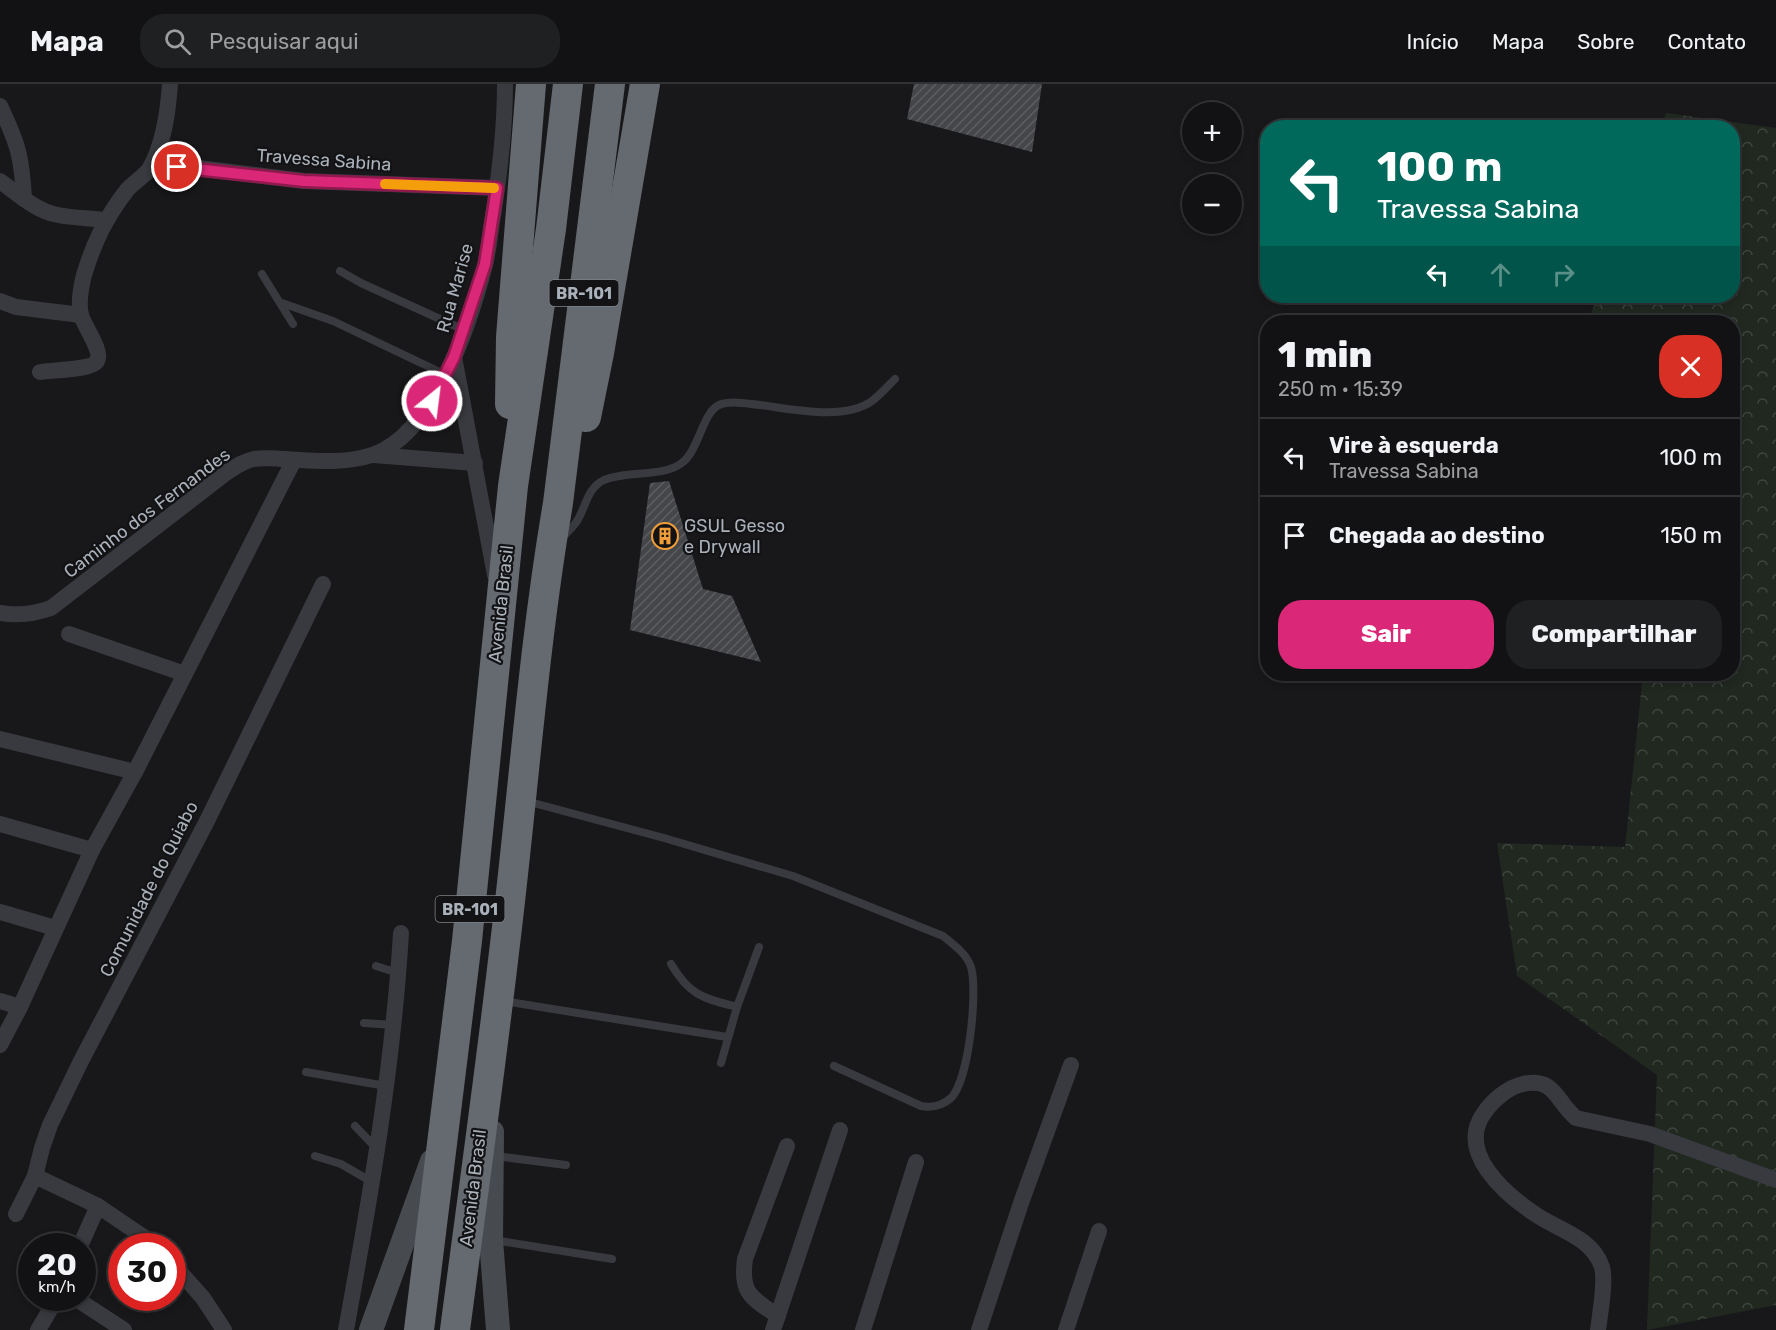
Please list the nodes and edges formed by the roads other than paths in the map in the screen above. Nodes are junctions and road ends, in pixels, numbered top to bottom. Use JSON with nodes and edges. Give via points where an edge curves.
{"nodes":[{"id":1,"x":170,"y":84,"type":"edge"},
{"id":2,"x":505,"y":84,"type":"edge"},
{"id":3,"x":531,"y":84,"type":"edge"},
{"id":4,"x":568,"y":84,"type":"edge"},
{"id":5,"x":610,"y":84,"type":"edge"},
{"id":6,"x":645,"y":84,"type":"edge"},
{"id":7,"x":0,"y":106,"type":"edge"},
{"id":8,"x":149,"y":170,"type":"junction"},
{"id":9,"x":0,"y":182,"type":"edge"},
{"id":10,"x":497,"y":188,"type":"junction"},
{"id":11,"x":24,"y":199,"type":"junction"},
{"id":12,"x":105,"y":220,"type":"junction"},
{"id":13,"x":485,"y":264,"type":"junction"},
{"id":14,"x":517,"y":266,"type":"junction"},
{"id":15,"x":340,"y":271,"type":"dead end"},
{"id":16,"x":262,"y":274,"type":"dead end"},
{"id":17,"x":0,"y":301,"type":"edge"},
{"id":18,"x":282,"y":303,"type":"junction"},
{"id":19,"x":81,"y":315,"type":"junction"},
{"id":20,"x":293,"y":324,"type":"dead end"},
{"id":21,"x":464,"y":330,"type":"junction"},
{"id":22,"x":454,"y":357,"type":"junction"},
{"id":23,"x":40,"y":372,"type":"dead end"},
{"id":24,"x":446,"y":375,"type":"junction"},
{"id":25,"x":895,"y":379,"type":"dead end"},
{"id":26,"x":417,"y":422,"type":"joint"},
{"id":27,"x":373,"y":454,"type":"junction"},
{"id":28,"x":294,"y":460,"type":"junction"},
{"id":29,"x":475,"y":463,"type":"junction"},
{"id":30,"x":513,"y":486,"type":"junction"},
{"id":31,"x":558,"y":503,"type":"junction"},
{"id":32,"x":550,"y":549,"type":"junction"},
{"id":33,"x":322,"y":584,"type":"dead end"},
{"id":34,"x":501,"y":605,"type":"junction"},
{"id":35,"x":0,"y":613,"type":"edge"},
{"id":36,"x":69,"y":634,"type":"dead end"},
{"id":37,"x":185,"y":674,"type":"junction"},
{"id":38,"x":0,"y":740,"type":"edge"},
{"id":39,"x":135,"y":772,"type":"junction"},
{"id":40,"x":520,"y":799,"type":"junction"},
{"id":41,"x":0,"y":824,"type":"edge"},
{"id":42,"x":92,"y":850,"type":"junction"},
{"id":43,"x":0,"y":912,"type":"edge"},
{"id":44,"x":55,"y":928,"type":"junction"},
{"id":45,"x":401,"y":933,"type":"dead end"},
{"id":46,"x":759,"y":947,"type":"dead end"},
{"id":47,"x":671,"y":964,"type":"dead end"},
{"id":48,"x":376,"y":966,"type":"dead end"},
{"id":49,"x":399,"y":973,"type":"junction"},
{"id":50,"x":498,"y":1000,"type":"junction"},
{"id":51,"x":0,"y":1001,"type":"edge"},
{"id":52,"x":20,"y":1007,"type":"junction"},
{"id":53,"x":737,"y":1007,"type":"junction"},
{"id":54,"x":364,"y":1023,"type":"dead end"},
{"id":55,"x":393,"y":1025,"type":"junction"},
{"id":56,"x":727,"y":1037,"type":"junction"},
{"id":57,"x":0,"y":1045,"type":"edge"},
{"id":58,"x":491,"y":1047,"type":"junction"},
{"id":59,"x":722,"y":1063,"type":"dead end"},
{"id":60,"x":1071,"y":1065,"type":"dead end"},
{"id":61,"x":834,"y":1066,"type":"dead end"},
{"id":62,"x":306,"y":1072,"type":"dead end"},
{"id":63,"x":386,"y":1086,"type":"junction"},
{"id":64,"x":445,"y":1125,"type":"junction"},
{"id":65,"x":355,"y":1126,"type":"dead end"},
{"id":66,"x":840,"y":1130,"type":"dead end"},
{"id":67,"x":787,"y":1146,"type":"dead end"},
{"id":68,"x":378,"y":1150,"type":"junction"},
{"id":69,"x":315,"y":1156,"type":"dead end"},
{"id":70,"x":492,"y":1156,"type":"junction"},
{"id":71,"x":916,"y":1161,"type":"dead end"},
{"id":72,"x":566,"y":1165,"type":"dead end"},
{"id":73,"x":35,"y":1176,"type":"junction"},
{"id":74,"x":1776,"y":1180,"type":"edge"},
{"id":75,"x":373,"y":1182,"type":"junction"},
{"id":76,"x":98,"y":1206,"type":"junction"},
{"id":77,"x":16,"y":1214,"type":"dead end"},
{"id":78,"x":1099,"y":1231,"type":"dead end"},
{"id":79,"x":86,"y":1233,"type":"edge"},
{"id":80,"x":138,"y":1233,"type":"edge"},
{"id":81,"x":491,"y":1240,"type":"junction"},
{"id":82,"x":612,"y":1259,"type":"dead end"},
{"id":83,"x":186,"y":1279,"type":"edge"},
{"id":84,"x":49,"y":1311,"type":"edge"},
{"id":85,"x":95,"y":1311,"type":"edge"},
{"id":86,"x":776,"y":1323,"type":"edge"},
{"id":87,"x":38,"y":1330,"type":"edge"},
{"id":88,"x":124,"y":1330,"type":"edge"},
{"id":89,"x":224,"y":1330,"type":"edge"},
{"id":90,"x":346,"y":1330,"type":"edge"},
{"id":91,"x":371,"y":1330,"type":"edge"},
{"id":92,"x":419,"y":1330,"type":"edge"},
{"id":93,"x":455,"y":1330,"type":"edge"},
{"id":94,"x":498,"y":1330,"type":"edge"},
{"id":95,"x":863,"y":1330,"type":"edge"},
{"id":96,"x":979,"y":1330,"type":"edge"},
{"id":97,"x":1066,"y":1330,"type":"edge"},
{"id":98,"x":1598,"y":1330,"type":"edge"}],
"edges":[{"from":1,"to":8,"type":"street","via":[[165,127]]},
{"from":2,"to":10,"type":"street","name":"Rua Marise"},
{"from":3,"to":14,"type":"highway"},
{"from":4,"to":30,"type":"highway","name":"Avenida Brasil","number":"BR-101"},
{"from":5,"to":31,"type":"highway","name":"Avenida Brasil","number":"BR-101"},
{"from":6,"to":31,"type":"highway","via":[[589,404]]},
{"from":7,"to":11,"type":"street","via":[[19,148]]},
{"from":8,"to":10,"type":"street","name":"Travessa Sabina","via":[[190,167],[304,181]]},
{"from":8,"to":12,"type":"street","via":[[134,182]]},
{"from":9,"to":11,"type":"street"},
{"from":10,"to":13,"type":"street","name":"Rua Marise"},
{"from":11,"to":12,"type":"street","via":[[57,215]]},
{"from":12,"to":19,"type":"street","via":[[84,277]]},
{"from":13,"to":14,"type":"street"},
{"from":13,"to":21,"type":"street","name":"Rua Marise"},
{"from":14,"to":30,"type":"highway","via":[[509,373]]},
{"from":15,"to":21,"type":"lane"},
{"from":16,"to":18,"type":"lane"},
{"from":17,"to":19,"type":"street","via":[[16,307]]},
{"from":18,"to":20,"type":"lane"},
{"from":18,"to":24,"type":"lane","via":[[333,321]]},
{"from":19,"to":23,"type":"street","via":[[99,355],[96,363]]},
{"from":21,"to":22,"type":"street","name":"Rua Marise"},
{"from":22,"to":24,"type":"street","name":"Rua Marise"},
{"from":22,"to":29,"type":"street"},
{"from":24,"to":26,"type":"street","name":"Rua Marise"},
{"from":25,"to":32,"type":"lane","via":[[871,402],[840,411],[721,405],[708,417],[683,463],[603,480],[587,497],[576,523]]},
{"from":26,"to":27,"type":"street","name":"Caminho dos Fernandes","via":[[399,440]]},
{"from":27,"to":28,"type":"street","name":"Caminho dos Fernandes","via":[[352,460]]},
{"from":27,"to":29,"type":"street"},
{"from":28,"to":35,"type":"street","name":"Caminho dos Fernandes","via":[[242,462],[51,608],[22,615]]},
{"from":28,"to":37,"type":"street"},
{"from":29,"to":34,"type":"street"},
{"from":30,"to":34,"type":"highway","name":"Avenida Brasil","number":"BR-101"},
{"from":31,"to":32,"type":"highway","name":"Avenida Brasil","number":"BR-101"},
{"from":32,"to":40,"type":"highway","name":"Avenida Brasil","number":"BR-101"},
{"from":33,"to":73,"type":"street","name":"Comunidade do Quiabo","via":[[218,800],[55,1114]]},
{"from":34,"to":64,"type":"highway","name":"Avenida Brasil","number":"BR-101"},
{"from":36,"to":37,"type":"street"},
{"from":37,"to":39,"type":"street"},
{"from":38,"to":39,"type":"street"},
{"from":39,"to":42,"type":"street"},
{"from":40,"to":50,"type":"highway","name":"Avenida Brasil","number":"BR-101"},
{"from":40,"to":61,"type":"lane","via":[[793,876],[943,936],[962,952],[974,981],[974,1007],[968,1048],[957,1089],[951,1097],[943,1104],[921,1106]]},
{"from":41,"to":42,"type":"street"},
{"from":42,"to":44,"type":"street"},
{"from":43,"to":44,"type":"street"},
{"from":44,"to":52,"type":"street"},
{"from":45,"to":49,"type":"street"},
{"from":46,"to":53,"type":"lane"},
{"from":47,"to":53,"type":"lane","via":[[682,982],[695,993]]},
{"from":48,"to":49,"type":"lane"},
{"from":49,"to":55,"type":"street"},
{"from":50,"to":56,"type":"lane"},
{"from":50,"to":58,"type":"highway","name":"Avenida Brasil","number":"BR-101"},
{"from":51,"to":52,"type":"street"},
{"from":52,"to":57,"type":"street"},
{"from":53,"to":56,"type":"lane"},
{"from":54,"to":55,"type":"lane"},
{"from":55,"to":63,"type":"street"},
{"from":56,"to":59,"type":"lane"},
{"from":58,"to":70,"type":"street","name":"Avenida Brasil"},
{"from":58,"to":93,"type":"highway","name":"Avenida Brasil","number":"BR-101"},
{"from":60,"to":96,"type":"street"},
{"from":62,"to":63,"type":"lane"},
{"from":63,"to":68,"type":"street"},
{"from":64,"to":91,"type":"street","name":"Avenida Brasil"},
{"from":64,"to":92,"type":"highway","name":"Avenida Brasil","number":"BR-101"},
{"from":65,"to":68,"type":"lane"},
{"from":66,"to":86,"type":"street"},
{"from":67,"to":86,"type":"street","via":[[745,1259],[743,1275],[744,1287]]},
{"from":68,"to":75,"type":"street"},
{"from":69,"to":75,"type":"lane"},
{"from":70,"to":72,"type":"lane"},
{"from":70,"to":81,"type":"street","name":"Avenida Brasil"},
{"from":71,"to":95,"type":"street"},
{"from":73,"to":76,"type":"street"},
{"from":73,"to":77,"type":"street","name":"Comunidade do Quiabo"},
{"from":74,"to":98,"type":"street","via":[[1650,1134],[1576,1118],[1548,1085],[1521,1084],[1489,1105],[1475,1134],[1483,1163],[1510,1197],[1581,1239],[1602,1267]]},
{"from":75,"to":90,"type":"street"},
{"from":76,"to":79,"type":"street"},
{"from":76,"to":80,"type":"street"},
{"from":78,"to":97,"type":"street"},
{"from":81,"to":82,"type":"lane"},
{"from":81,"to":94,"type":"street","name":"Avenida Brasil"},
{"from":83,"to":89,"type":"street"},
{"from":84,"to":87,"type":"street"},
{"from":85,"to":88,"type":"street"}]}
